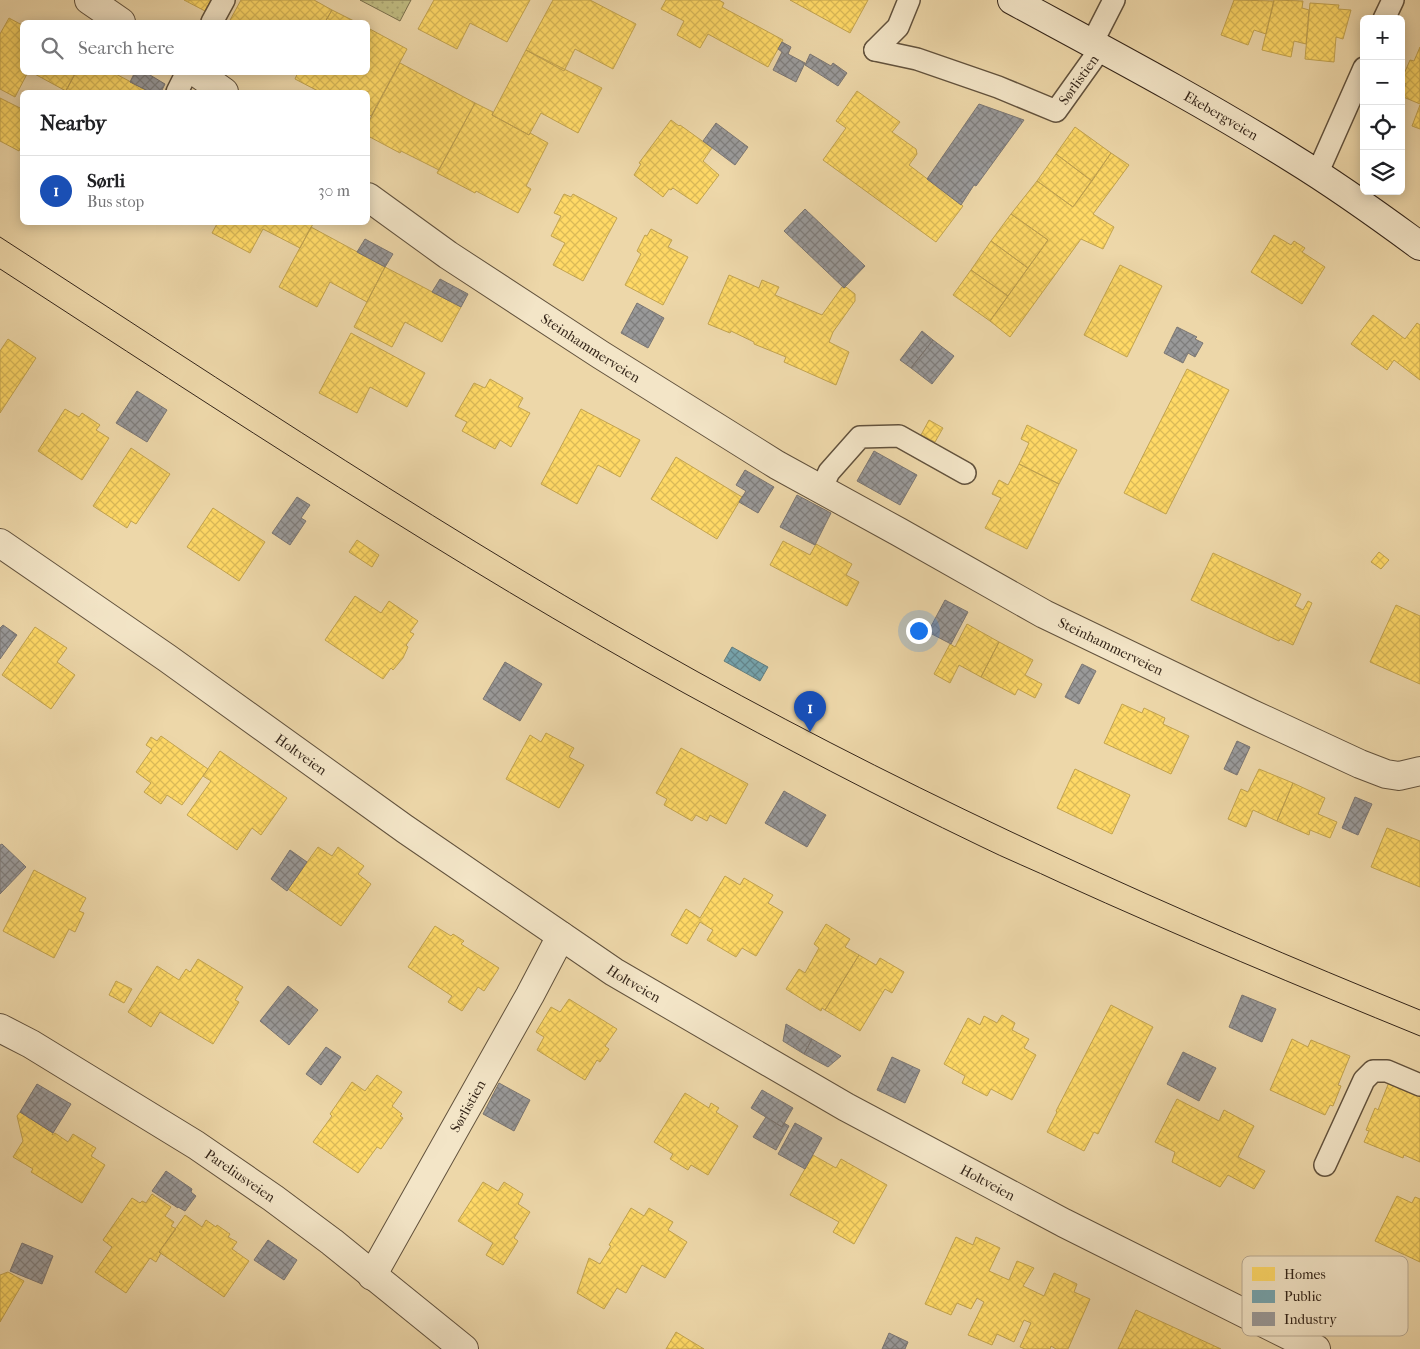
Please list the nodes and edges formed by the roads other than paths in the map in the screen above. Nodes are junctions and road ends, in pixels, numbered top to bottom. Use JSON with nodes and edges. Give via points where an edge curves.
{"nodes":[{"id":1,"x":89,"y":0,"type":"edge"},
{"id":2,"x":224,"y":0,"type":"edge"},
{"id":3,"x":909,"y":0,"type":"edge"},
{"id":4,"x":1012,"y":0,"type":"edge"},
{"id":5,"x":1114,"y":0,"type":"edge"},
{"id":6,"x":1393,"y":0,"type":"edge"},
{"id":7,"x":1386,"y":15,"type":"edge"},
{"id":8,"x":119,"y":20,"type":"edge"},
{"id":9,"x":213,"y":20,"type":"edge"},
{"id":10,"x":1097,"y":45,"type":"junction"},
{"id":11,"x":186,"y":75,"type":"edge"},
{"id":12,"x":200,"y":75,"type":"edge"},
{"id":13,"x":1360,"y":77,"type":"edge"},
{"id":14,"x":178,"y":90,"type":"edge"},
{"id":15,"x":221,"y":90,"type":"edge"},
{"id":16,"x":1317,"y":174,"type":"junction"},
{"id":17,"x":370,"y":198,"type":"edge"},
{"id":18,"x":1420,"y":246,"type":"edge"},
{"id":19,"x":965,"y":473,"type":"dead end"},
{"id":20,"x":821,"y":489,"type":"junction"},
{"id":21,"x":0,"y":543,"type":"edge"},
{"id":22,"x":1417,"y":776,"type":"edge"},
{"id":23,"x":561,"y":936,"type":"junction"},
{"id":24,"x":0,"y":1028,"type":"edge"},
{"id":25,"x":1420,"y":1085,"type":"edge"},
{"id":26,"x":1325,"y":1165,"type":"dead end"},
{"id":27,"x":372,"y":1276,"type":"junction"},
{"id":28,"x":1242,"y":1312,"type":"edge"},
{"id":29,"x":1290,"y":1336,"type":"edge"},
{"id":30,"x":464,"y":1349,"type":"edge"},
{"id":31,"x":1316,"y":1349,"type":"edge"}],
"edges":[{"from":1,"to":8,"type":"street"},
{"from":2,"to":9,"type":"lane"},
{"from":3,"to":10,"type":"lane","name":"Sørlistien","via":[[898,27],[875,50],[918,59],[1056,111]]},
{"from":4,"to":10,"type":"street","name":"Ekebergveien"},
{"from":5,"to":10,"type":"lane","name":"Sørlistien"},
{"from":6,"to":7,"type":"lane"},
{"from":10,"to":16,"type":"street","name":"Ekebergveien"},
{"from":11,"to":14,"type":"lane"},
{"from":12,"to":15,"type":"street"},
{"from":13,"to":16,"type":"lane"},
{"from":16,"to":18,"type":"street","name":"Ekebergveien"},
{"from":17,"to":20,"type":"street","name":"Steinhammerveien","via":[[448,255],[601,355]]},
{"from":19,"to":20,"type":"lane","via":[[899,436],[860,437],[829,472]]},
{"from":20,"to":22,"type":"street","name":"Steinhammerveien","via":[[1044,614],[1214,696],[1386,774]]},
{"from":21,"to":23,"type":"street","name":"Holtveien"},
{"from":23,"to":27,"type":"street","name":"Sørlistien"},
{"from":23,"to":28,"type":"street","name":"Holtveien","via":[[614,972],[846,1107]]},
{"from":24,"to":27,"type":"street","name":"Pareliusveien","via":[[196,1145],[273,1198]]},
{"from":25,"to":26,"type":"lane","via":[[1387,1070],[1373,1070],[1364,1080]]},
{"from":27,"to":30,"type":"street","name":"Pareliusveien"},
{"from":29,"to":31,"type":"street","name":"Holtveien"}]}
